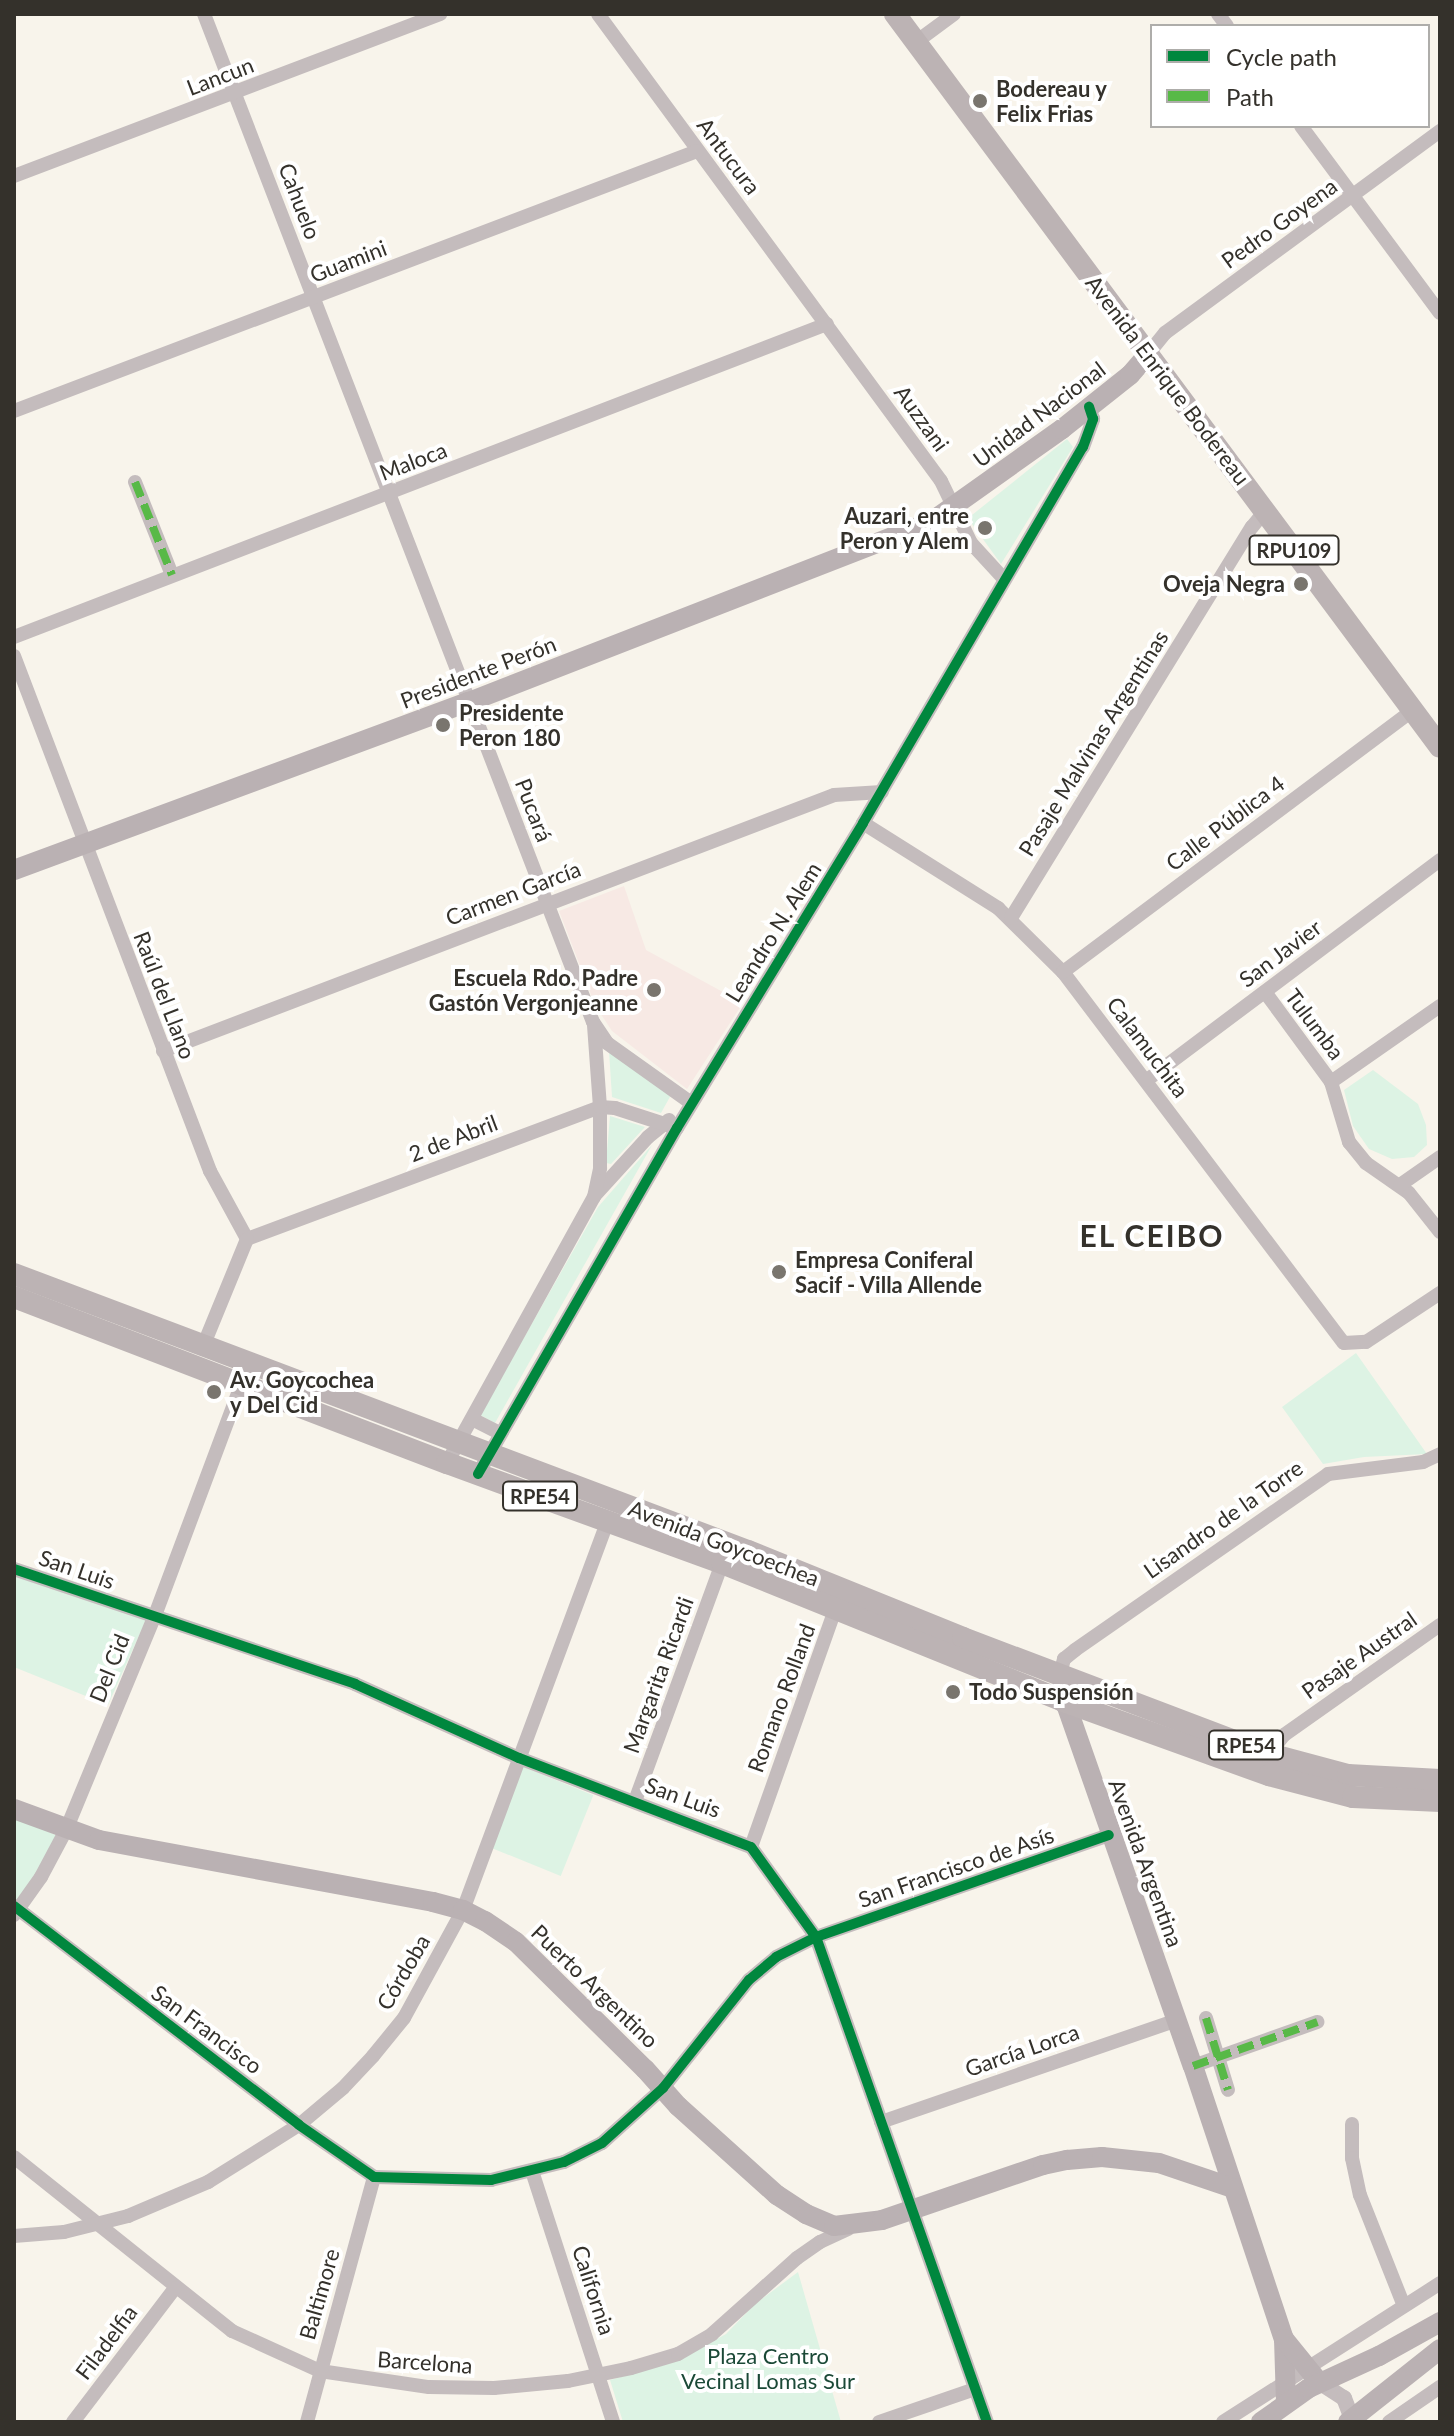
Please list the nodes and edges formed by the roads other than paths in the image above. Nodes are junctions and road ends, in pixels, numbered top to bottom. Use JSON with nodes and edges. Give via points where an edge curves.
{"nodes":[{"id":1,"x":204,"y":14,"type":"edge"},
{"id":2,"x":440,"y":14,"type":"edge"},
{"id":3,"x":598,"y":14,"type":"edge"},
{"id":4,"x":895,"y":14,"type":"edge"},
{"id":5,"x":954,"y":14,"type":"edge"},
{"id":6,"x":916,"y":42,"type":"junction"},
{"id":7,"x":235,"y":94,"type":"junction"},
{"id":8,"x":1302,"y":128,"type":"edge"},
{"id":9,"x":1440,"y":131,"type":"edge"},
{"id":10,"x":697,"y":151,"type":"junction"},
{"id":11,"x":14,"y":176,"type":"edge"},
{"id":12,"x":1352,"y":196,"type":"junction"},
{"id":13,"x":313,"y":298,"type":"junction"},
{"id":14,"x":1440,"y":313,"type":"edge"},
{"id":15,"x":827,"y":324,"type":"junction"},
{"id":16,"x":1148,"y":354,"type":"junction"},
{"id":17,"x":1089,"y":407,"type":"junction"},
{"id":18,"x":14,"y":411,"type":"edge"},
{"id":19,"x":135,"y":482,"type":"dead end"},
{"id":20,"x":389,"y":494,"type":"junction"},
{"id":21,"x":955,"y":508,"type":"junction"},
{"id":22,"x":1265,"y":511,"type":"junction"},
{"id":23,"x":172,"y":575,"type":"junction"},
{"id":24,"x":1004,"y":579,"type":"junction"},
{"id":25,"x":14,"y":637,"type":"edge"},
{"id":26,"x":14,"y":656,"type":"edge"},
{"id":27,"x":469,"y":702,"type":"junction"},
{"id":28,"x":1413,"y":710,"type":"junction"},
{"id":29,"x":1440,"y":747,"type":"edge"},
{"id":30,"x":882,"y":792,"type":"junction"},
{"id":31,"x":863,"y":823,"type":"junction"},
{"id":32,"x":84,"y":843,"type":"junction"},
{"id":33,"x":1440,"y":860,"type":"edge"},
{"id":34,"x":14,"y":870,"type":"edge"},
{"id":35,"x":547,"y":903,"type":"junction"},
{"id":36,"x":1011,"y":918,"type":"junction"},
{"id":37,"x":1063,"y":972,"type":"junction"},
{"id":38,"x":1265,"y":992,"type":"junction"},
{"id":39,"x":1440,"y":1006,"type":"edge"},
{"id":40,"x":593,"y":1022,"type":"junction"},
{"id":41,"x":163,"y":1051,"type":"junction"},
{"id":42,"x":1147,"y":1080,"type":"junction"},
{"id":43,"x":1331,"y":1082,"type":"junction"},
{"id":44,"x":691,"y":1103,"type":"junction"},
{"id":45,"x":600,"y":1107,"type":"junction"},
{"id":46,"x":671,"y":1125,"type":"junction"},
{"id":47,"x":1440,"y":1157,"type":"edge"},
{"id":48,"x":1400,"y":1185,"type":"junction"},
{"id":49,"x":594,"y":1197,"type":"junction"},
{"id":50,"x":1440,"y":1232,"type":"edge"},
{"id":51,"x":247,"y":1239,"type":"junction"},
{"id":52,"x":14,"y":1274,"type":"edge"},
{"id":53,"x":1440,"y":1293,"type":"edge"},
{"id":54,"x":14,"y":1297,"type":"edge"},
{"id":55,"x":204,"y":1344,"type":"junction"},
{"id":56,"x":242,"y":1383,"type":"junction"},
{"id":57,"x":472,"y":1419,"type":"junction"},
{"id":58,"x":500,"y":1433,"type":"junction"},
{"id":59,"x":459,"y":1443,"type":"junction"},
{"id":60,"x":1440,"y":1454,"type":"edge"},
{"id":61,"x":447,"y":1463,"type":"junction"},
{"id":62,"x":482,"y":1464,"type":"junction"},
{"id":63,"x":608,"y":1520,"type":"junction"},
{"id":64,"x":722,"y":1563,"type":"junction"},
{"id":65,"x":14,"y":1569,"type":"edge"},
{"id":66,"x":835,"y":1610,"type":"junction"},
{"id":67,"x":154,"y":1618,"type":"junction"},
{"id":68,"x":1440,"y":1625,"type":"edge"},
{"id":69,"x":1060,"y":1674,"type":"junction"},
{"id":70,"x":1063,"y":1701,"type":"junction"},
{"id":71,"x":1269,"y":1754,"type":"junction"},
{"id":72,"x":519,"y":1758,"type":"junction"},
{"id":73,"x":1440,"y":1780,"type":"edge"},
{"id":74,"x":635,"y":1801,"type":"junction"},
{"id":75,"x":1440,"y":1801,"type":"edge"},
{"id":76,"x":14,"y":1809,"type":"edge"},
{"id":77,"x":66,"y":1830,"type":"junction"},
{"id":78,"x":1109,"y":1835,"type":"junction"},
{"id":79,"x":751,"y":1847,"type":"junction"},
{"id":80,"x":15,"y":1910,"type":"edge"},
{"id":81,"x":463,"y":1910,"type":"junction"},
{"id":82,"x":816,"y":1937,"type":"junction"},
{"id":83,"x":1206,"y":2018,"type":"dead end"},
{"id":84,"x":1177,"y":2020,"type":"junction"},
{"id":85,"x":1317,"y":2022,"type":"dead end"},
{"id":86,"x":1218,"y":2057,"type":"junction"},
{"id":87,"x":1193,"y":2066,"type":"junction"},
{"id":88,"x":663,"y":2088,"type":"junction"},
{"id":89,"x":1228,"y":2090,"type":"dead end"},
{"id":90,"x":881,"y":2122,"type":"junction"},
{"id":91,"x":1352,"y":2124,"type":"dead end"},
{"id":92,"x":299,"y":2125,"type":"junction"},
{"id":93,"x":14,"y":2157,"type":"edge"},
{"id":94,"x":532,"y":2171,"type":"junction"},
{"id":95,"x":374,"y":2177,"type":"junction"},
{"id":96,"x":1233,"y":2188,"type":"junction"},
{"id":97,"x":913,"y":2210,"type":"junction"},
{"id":98,"x":98,"y":2224,"type":"junction"},
{"id":99,"x":856,"y":2226,"type":"junction"},
{"id":100,"x":14,"y":2236,"type":"edge"},
{"id":101,"x":1440,"y":2283,"type":"edge"},
{"id":102,"x":175,"y":2288,"type":"junction"},
{"id":103,"x":1404,"y":2306,"type":"junction"},
{"id":104,"x":1440,"y":2322,"type":"edge"},
{"id":105,"x":1284,"y":2339,"type":"junction"},
{"id":106,"x":1440,"y":2349,"type":"edge"},
{"id":107,"x":320,"y":2371,"type":"junction"},
{"id":108,"x":598,"y":2374,"type":"junction"},
{"id":109,"x":1312,"y":2376,"type":"junction"},
{"id":110,"x":1286,"y":2381,"type":"junction"},
{"id":111,"x":1440,"y":2387,"type":"edge"},
{"id":112,"x":975,"y":2389,"type":"junction"},
{"id":113,"x":1284,"y":2412,"type":"edge"},
{"id":114,"x":1352,"y":2421,"type":"edge"},
{"id":115,"x":73,"y":2422,"type":"edge"},
{"id":116,"x":307,"y":2422,"type":"edge"},
{"id":117,"x":613,"y":2422,"type":"edge"},
{"id":118,"x":879,"y":2422,"type":"edge"},
{"id":119,"x":987,"y":2422,"type":"edge"},
{"id":120,"x":1223,"y":2422,"type":"edge"},
{"id":121,"x":1261,"y":2422,"type":"edge"},
{"id":122,"x":1389,"y":2422,"type":"edge"}],
"edges":[{"from":1,"to":7,"type":"street","name":"Cahuelo"},
{"from":2,"to":7,"type":"street","name":"Lancun"},
{"from":3,"to":10,"type":"street","name":"Antucura"},
{"from":4,"to":6,"type":"main road","name":"Avenida Enrique Bodereau","number":"RPU109"},
{"from":5,"to":6,"type":"street"},
{"from":6,"to":16,"type":"main road","name":"Avenida Enrique Bodereau","number":"RPU109"},
{"from":7,"to":11,"type":"street","name":"Lancun"},
{"from":7,"to":13,"type":"street","name":"Cahuelo"},
{"from":8,"to":12,"type":"street"},
{"from":9,"to":12,"type":"street","name":"Pedro Goyena"},
{"from":10,"to":13,"type":"street","name":"Guamini"},
{"from":10,"to":15,"type":"street","name":"Antucura"},
{"from":12,"to":14,"type":"street"},
{"from":12,"to":16,"type":"street","name":"Pedro Goyena","via":[[1165,333]]},
{"from":13,"to":18,"type":"street","name":"Guamini"},
{"from":13,"to":20,"type":"street","name":"Cahuelo"},
{"from":15,"to":20,"type":"street","name":"Maloca"},
{"from":15,"to":21,"type":"street","name":"Auzzani"},
{"from":16,"to":17,"type":"main road","name":"Unidad Nacional"},
{"from":16,"to":22,"type":"main road","name":"Avenida Enrique Bodereau","number":"RPU109"},
{"from":17,"to":21,"type":"main road","name":"Unidad Nacional"},
{"from":17,"to":24,"type":"street","name":"Leandro N. Alem","via":[[1093,419],[1083,447]]},
{"from":19,"to":23,"type":"street"},
{"from":20,"to":23,"type":"street","name":"Maloca"},
{"from":20,"to":27,"type":"street","name":"Pucará"},
{"from":21,"to":24,"type":"street","name":"Auzzani","via":[[971,543]]},
{"from":21,"to":27,"type":"main road","name":"Presidente Perón","via":[[920,528]]},
{"from":22,"to":28,"type":"main road","name":"Avenida Enrique Bodereau","number":"RPU109"},
{"from":22,"to":36,"type":"street","name":"Pasaje Malvinas Argentinas"},
{"from":23,"to":25,"type":"street","name":"Maloca"},
{"from":24,"to":30,"type":"street","name":"Leandro N. Alem"},
{"from":26,"to":32,"type":"street","name":"Raúl del Llano"},
{"from":27,"to":32,"type":"main road","name":"Presidente Perón"},
{"from":27,"to":35,"type":"street","name":"Pucará"},
{"from":28,"to":29,"type":"main road","name":"Avenida Enrique Bodereau","number":"RPU109"},
{"from":28,"to":37,"type":"street","name":"Calle Pública 4"},
{"from":30,"to":31,"type":"street","name":"Leandro N. Alem"},
{"from":30,"to":35,"type":"street","name":"Carmen García","via":[[834,795]]},
{"from":31,"to":36,"type":"street","name":"Calamuchita"},
{"from":31,"to":44,"type":"street","name":"Leandro N. Alem"},
{"from":32,"to":34,"type":"main road","name":"Presidente Perón"},
{"from":32,"to":41,"type":"street","name":"Raúl del Llano"},
{"from":33,"to":38,"type":"street","name":"San Javier"},
{"from":35,"to":40,"type":"street","name":"Pucará"},
{"from":35,"to":41,"type":"street","name":"Carmen García"},
{"from":36,"to":37,"type":"street","name":"Calamuchita"},
{"from":37,"to":42,"type":"street","name":"Calamuchita"},
{"from":38,"to":42,"type":"street","name":"San Javier"},
{"from":38,"to":43,"type":"street","name":"Tulumba"},
{"from":39,"to":43,"type":"street"},
{"from":40,"to":44,"type":"street","name":"Pucará","via":[[607,1043]]},
{"from":40,"to":45,"type":"street","name":"Leandro N. Alem"},
{"from":41,"to":51,"type":"street","name":"Raúl del Llano","via":[[210,1171]]},
{"from":42,"to":53,"type":"street","name":"Calamuchita","via":[[1241,1212],[1350,1346],[1370,1340]]},
{"from":43,"to":48,"type":"street","name":"Tulumba","via":[[1349,1142],[1366,1163]]},
{"from":44,"to":46,"type":"street","name":"Leandro N. Alem"},
{"from":45,"to":46,"type":"street"},
{"from":45,"to":49,"type":"street","name":"Leandro N. Alem","via":[[600,1168]]},
{"from":45,"to":51,"type":"street","name":"2 de Abril"},
{"from":46,"to":49,"type":"street","name":"Leandro N. Alem"},
{"from":46,"to":58,"type":"street","name":"Leandro N. Alem"},
{"from":47,"to":48,"type":"street"},
{"from":48,"to":50,"type":"street","name":"Tulumba"},
{"from":49,"to":57,"type":"street","name":"Leandro N. Alem"},
{"from":51,"to":55,"type":"street"},
{"from":52,"to":55,"type":"main road","name":"Avenida Goycoechea","number":"RPE54"},
{"from":54,"to":56,"type":"main road","name":"Avenida Goycoechea","number":"RPE54"},
{"from":55,"to":59,"type":"main road","name":"Avenida Goycoechea","number":"RPE54"},
{"from":56,"to":61,"type":"main road","name":"Avenida Goycoechea","number":"RPE54"},
{"from":56,"to":67,"type":"street","name":"Del Cid"},
{"from":57,"to":58,"type":"street"},
{"from":57,"to":59,"type":"street","name":"Leandro N. Alem"},
{"from":58,"to":62,"type":"street","name":"Leandro N. Alem"},
{"from":59,"to":61,"type":"street","name":"Leandro N. Alem"},
{"from":59,"to":62,"type":"main road","name":"Avenida Goycoechea","number":"RPE54"},
{"from":60,"to":69,"type":"street","name":"Lisandro de la Torre","via":[[1423,1462],[1328,1474],[1075,1650],[1064,1659]]},
{"from":61,"to":62,"type":"main road","name":"Avenida Goycoechea","number":"RPE54"},
{"from":62,"to":63,"type":"main road","name":"Avenida Goycoechea","number":"RPE54"},
{"from":62,"to":69,"type":"main road","name":"Avenida Goycoechea","number":"RPE54","via":[[748,1551]]},
{"from":63,"to":64,"type":"main road","name":"Avenida Goycoechea","number":"RPE54"},
{"from":63,"to":72,"type":"street","name":"Córdoba"},
{"from":64,"to":66,"type":"main road","name":"Avenida Goycoechea","number":"RPE54"},
{"from":64,"to":74,"type":"street","name":"Margarita Ricardi"},
{"from":65,"to":67,"type":"street","name":"San Luis"},
{"from":66,"to":70,"type":"main road","name":"Avenida Goycoechea","number":"RPE54"},
{"from":66,"to":79,"type":"street","name":"Romano Rolland"},
{"from":67,"to":72,"type":"street","name":"San Luis","via":[[355,1684]]},
{"from":67,"to":77,"type":"street","name":"Del Cid"},
{"from":68,"to":71,"type":"street","name":"Pasaje Austral","via":[[1284,1735]]},
{"from":69,"to":70,"type":"main road","name":"Avenida Argentina"},
{"from":69,"to":71,"type":"main road","name":"Avenida Goycoechea","number":"RPE54"},
{"from":70,"to":75,"type":"main road","name":"Avenida Goycoechea","number":"RPE54","via":[[1323,1792]]},
{"from":70,"to":78,"type":"main road","name":"Avenida Argentina"},
{"from":71,"to":73,"type":"main road","name":"Avenida Goycoechea","number":"RPE54","via":[[1348,1775]]},
{"from":72,"to":74,"type":"street","name":"San Luis"},
{"from":72,"to":81,"type":"street","name":"Córdoba"},
{"from":74,"to":79,"type":"street","name":"San Luis"},
{"from":76,"to":77,"type":"main road","name":"Puerto Argentino"},
{"from":77,"to":80,"type":"street","name":"Del Cid"},
{"from":77,"to":81,"type":"main road","name":"Puerto Argentino"},
{"from":78,"to":82,"type":"street","name":"San Francisco de Asís"},
{"from":78,"to":84,"type":"main road","name":"Avenida Argentina"},
{"from":79,"to":82,"type":"street"},
{"from":80,"to":92,"type":"street","name":"San Francisco"},
{"from":81,"to":88,"type":"main road","name":"Puerto Argentino","via":[[516,1942]]},
{"from":81,"to":92,"type":"street","name":"Córdoba","via":[[404,2018],[343,2088]]},
{"from":82,"to":88,"type":"street","via":[[760,1968]]},
{"from":82,"to":90,"type":"street"},
{"from":83,"to":86,"type":"street"},
{"from":84,"to":87,"type":"main road","name":"Avenida Argentina"},
{"from":84,"to":90,"type":"street","name":"García Lorca"},
{"from":85,"to":86,"type":"street"},
{"from":86,"to":87,"type":"street"},
{"from":86,"to":89,"type":"street"},
{"from":87,"to":96,"type":"main road","name":"Avenida Argentina"},
{"from":88,"to":94,"type":"street","via":[[602,2143]]},
{"from":88,"to":99,"type":"main road","name":"Puerto Argentino","via":[[790,2205],[834,2226]]},
{"from":90,"to":97,"type":"street"},
{"from":91,"to":103,"type":"street","via":[[1360,2195]]},
{"from":92,"to":95,"type":"street","name":"San Francisco"},
{"from":92,"to":98,"type":"street","name":"Córdoba","via":[[208,2182]]},
{"from":93,"to":98,"type":"street","name":"Barcelona"},
{"from":94,"to":95,"type":"street","via":[[491,2180]]},
{"from":94,"to":108,"type":"street","name":"California"},
{"from":95,"to":107,"type":"street","name":"Baltimore"},
{"from":96,"to":97,"type":"main road","name":"Puerto Argentino","via":[[1159,2163],[1102,2157],[1043,2165]]},
{"from":96,"to":105,"type":"main road","name":"Avenida Argentina"},
{"from":97,"to":99,"type":"main road","name":"Puerto Argentino"},
{"from":97,"to":112,"type":"street"},
{"from":98,"to":100,"type":"street","name":"Córdoba"},
{"from":98,"to":102,"type":"street","name":"Barcelona"},
{"from":99,"to":108,"type":"street","name":"Barcelona","via":[[797,2258],[712,2334],[690,2347]]},
{"from":101,"to":103,"type":"street"},
{"from":102,"to":107,"type":"street","name":"Barcelona","via":[[232,2331]]},
{"from":102,"to":115,"type":"street","name":"Filadelfia"},
{"from":103,"to":109,"type":"street"},
{"from":104,"to":109,"type":"main road","via":[[1379,2356]]},
{"from":105,"to":109,"type":"main road","name":"Avenida Argentina"},
{"from":105,"to":110,"type":"main road","name":"Avenida Argentina"},
{"from":106,"to":114,"type":"main road"},
{"from":107,"to":108,"type":"street","name":"Barcelona","via":[[429,2387],[494,2388]]},
{"from":107,"to":116,"type":"street","name":"Baltimore"},
{"from":108,"to":117,"type":"street","name":"California"},
{"from":109,"to":110,"type":"street"},
{"from":109,"to":113,"type":"main road"},
{"from":109,"to":114,"type":"street","via":[[1344,2398]]},
{"from":110,"to":113,"type":"main road","name":"Avenida Argentina"},
{"from":110,"to":120,"type":"street"},
{"from":111,"to":122,"type":"street"},
{"from":112,"to":118,"type":"street"},
{"from":112,"to":119,"type":"street"},
{"from":113,"to":121,"type":"main road"}]}
